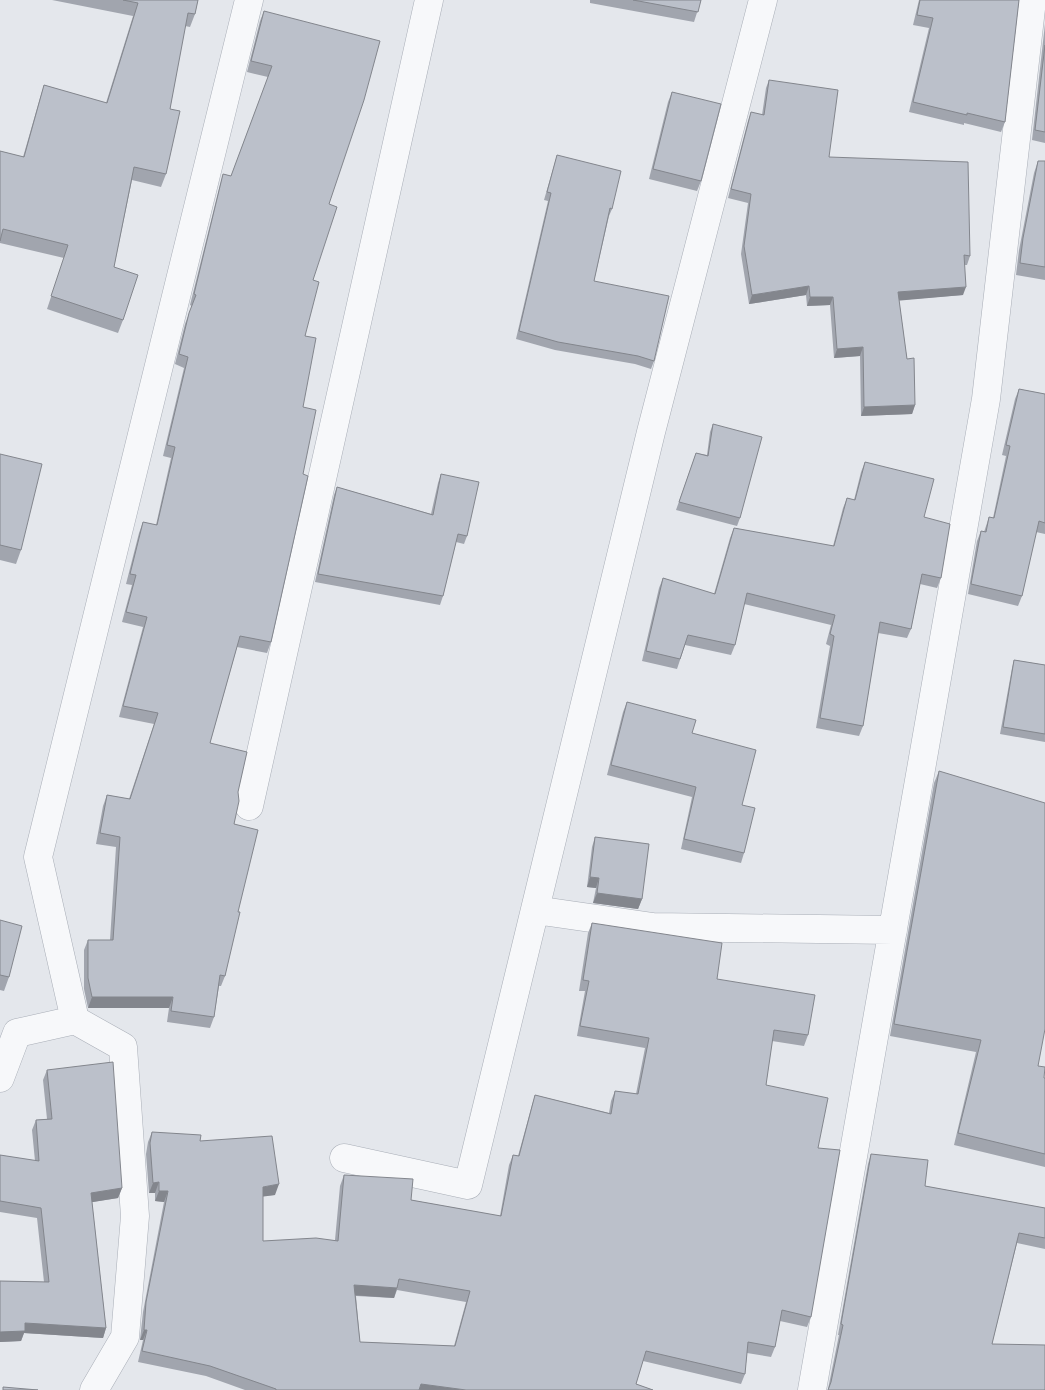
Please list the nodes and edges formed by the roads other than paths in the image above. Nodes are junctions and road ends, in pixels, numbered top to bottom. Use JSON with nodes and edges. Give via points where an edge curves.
{"nodes":[{"id":1,"x":249,"y":0,"type":"edge"},
{"id":2,"x":429,"y":0,"type":"edge"},
{"id":3,"x":763,"y":0,"type":"edge"},
{"id":4,"x":1032,"y":0,"type":"edge"},
{"id":5,"x":249,"y":806,"type":"dead end"},
{"id":6,"x":535,"y":910,"type":"junction"},
{"id":7,"x":893,"y":930,"type":"junction"},
{"id":8,"x":75,"y":1020,"type":"junction"},
{"id":9,"x":0,"y":1078,"type":"edge"},
{"id":10,"x":344,"y":1158,"type":"dead end"},
{"id":11,"x":94,"y":1390,"type":"edge"},
{"id":12,"x":812,"y":1390,"type":"edge"}],
"edges":[{"from":1,"to":8,"type":"street","via":[[38,857]]},
{"from":2,"to":5,"type":"street"},
{"from":3,"to":6,"type":"street","via":[[654,423]]},
{"from":4,"to":7,"type":"street","via":[[986,399]]},
{"from":6,"to":7,"type":"street","via":[[653,927]]},
{"from":6,"to":10,"type":"street","via":[[468,1185]]},
{"from":7,"to":12,"type":"street"},
{"from":8,"to":9,"type":"street","via":[[17,1033]]},
{"from":8,"to":11,"type":"street","via":[[123,1047],[135,1216],[124,1337]]}]}
